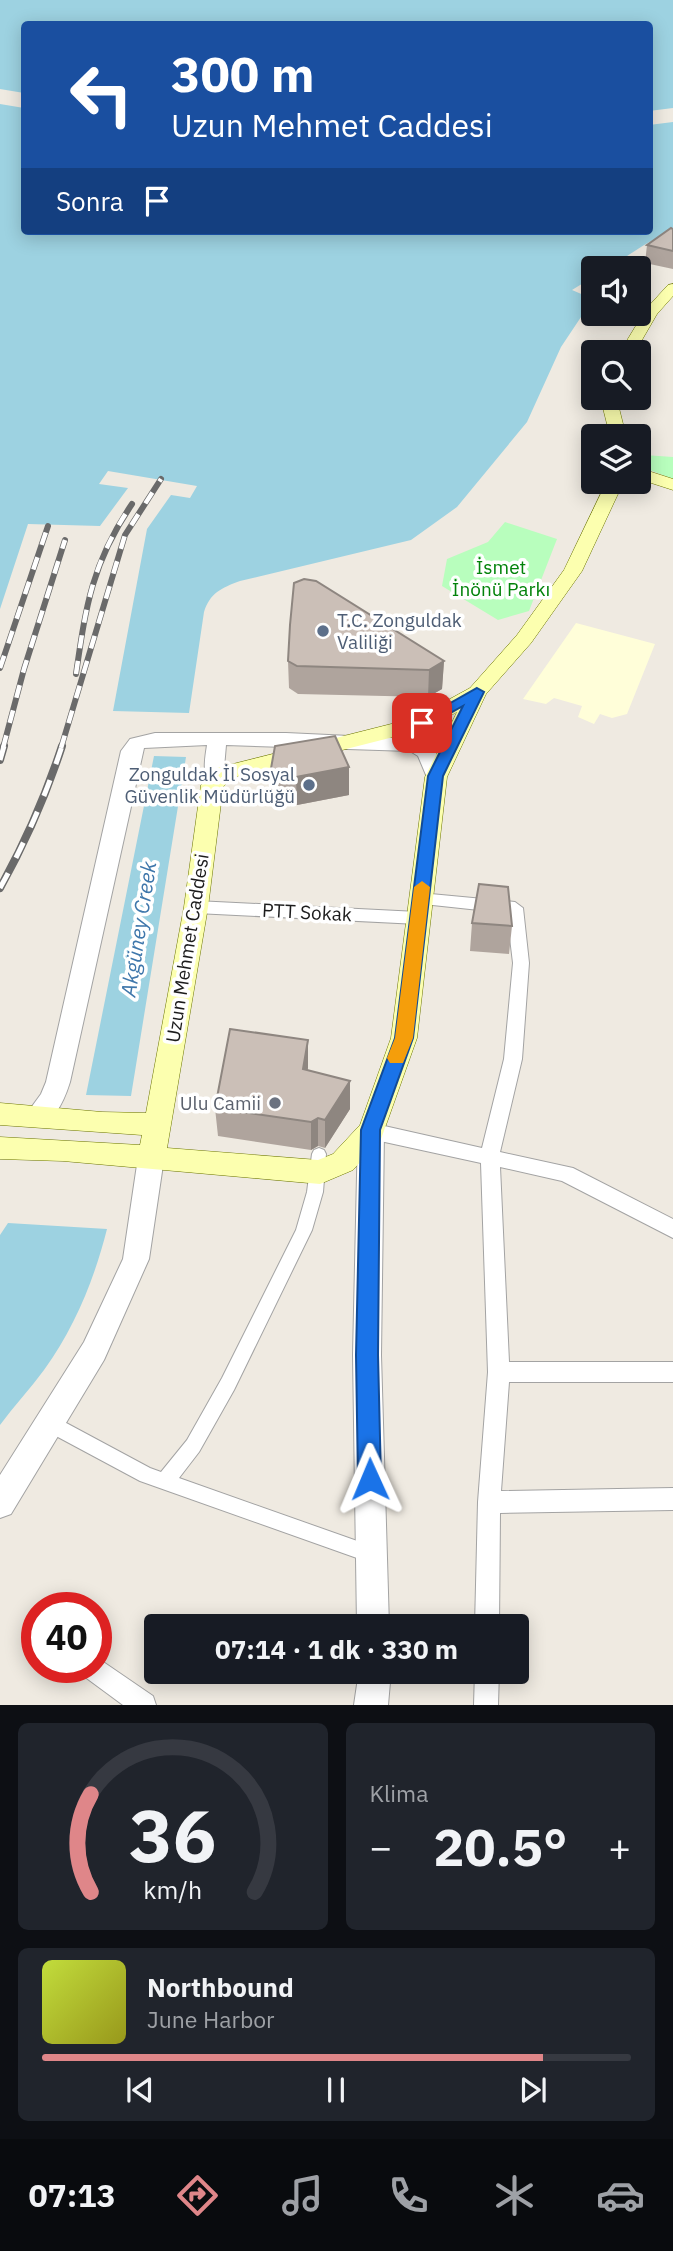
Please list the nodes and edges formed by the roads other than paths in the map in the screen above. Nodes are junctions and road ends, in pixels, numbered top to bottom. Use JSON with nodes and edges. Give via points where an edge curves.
{"nodes":[{"id":1,"x":673,"y":288,"type":"edge"},
{"id":2,"x":634,"y":340,"type":"edge"},
{"id":3,"x":651,"y":477,"type":"edge"},
{"id":4,"x":673,"y":485,"type":"edge"},
{"id":5,"x":610,"y":494,"type":"edge"},
{"id":6,"x":477,"y":692,"type":"junction"},
{"id":7,"x":208,"y":740,"type":"junction"},
{"id":8,"x":338,"y":742,"type":"junction"},
{"id":9,"x":436,"y":776,"type":"junction"},
{"id":10,"x":217,"y":780,"type":"junction"},
{"id":11,"x":196,"y":907,"type":"junction"},
{"id":12,"x":419,"y":909,"type":"junction"},
{"id":13,"x":0,"y":1114,"type":"edge"},
{"id":14,"x":37,"y":1116,"type":"junction"},
{"id":15,"x":157,"y":1124,"type":"junction"},
{"id":16,"x":371,"y":1130,"type":"junction"},
{"id":17,"x":1,"y":1148,"type":"edge"},
{"id":18,"x":490,"y":1155,"type":"junction"},
{"id":19,"x":151,"y":1158,"type":"junction"},
{"id":20,"x":318,"y":1163,"type":"junction"},
{"id":21,"x":673,"y":1229,"type":"edge"},
{"id":22,"x":499,"y":1372,"type":"junction"},
{"id":23,"x":673,"y":1372,"type":"edge"},
{"id":24,"x":50,"y":1423,"type":"junction"},
{"id":25,"x":165,"y":1482,"type":"junction"},
{"id":26,"x":673,"y":1499,"type":"edge"},
{"id":27,"x":489,"y":1502,"type":"junction"},
{"id":28,"x":0,"y":1503,"type":"edge"},
{"id":29,"x":372,"y":1554,"type":"junction"},
{"id":30,"x":373,"y":1614,"type":"edge"},
{"id":31,"x":487,"y":1614,"type":"edge"},
{"id":32,"x":112,"y":1681,"type":"edge"},
{"id":33,"x":373,"y":1684,"type":"edge"},
{"id":34,"x":487,"y":1684,"type":"edge"},
{"id":35,"x":144,"y":1705,"type":"edge"},
{"id":36,"x":371,"y":1705,"type":"edge"},
{"id":37,"x":486,"y":1705,"type":"edge"}],
"edges":[{"from":1,"to":2,"type":"main road","via":[[650,312]]},
{"from":3,"to":4,"type":"main road"},
{"from":5,"to":6,"type":"main road","via":[[573,571],[524,639]]},
{"from":6,"to":8,"type":"main road","via":[[422,723]]},
{"from":6,"to":9,"type":"main road"},
{"from":7,"to":8,"type":"street"},
{"from":7,"to":10,"type":"street"},
{"from":7,"to":14,"type":"street","via":[[155,739],[137,743],[131,751],[58,1082],[52,1099]]},
{"from":8,"to":9,"type":"street","via":[[414,745],[427,752]]},
{"from":8,"to":10,"type":"main road","via":[[225,773]]},
{"from":9,"to":12,"type":"main road"},
{"from":10,"to":11,"type":"main road","name":"Uzun Mehmet Caddesi","via":[[212,785]]},
{"from":11,"to":12,"type":"street","name":"PTT Sokak"},
{"from":11,"to":15,"type":"main road","name":"Uzun Mehmet Caddesi"},
{"from":12,"to":16,"type":"main road","via":[[404,1038]]},
{"from":12,"to":18,"type":"street","name":"PTT Sokak","via":[[515,908],[520,962],[513,1059]]},
{"from":13,"to":14,"type":"main road"},
{"from":14,"to":15,"type":"main road"},
{"from":15,"to":19,"type":"main road","name":"Uzun Mehmet Caddesi"},
{"from":16,"to":18,"type":"street"},
{"from":16,"to":20,"type":"main road","via":[[343,1162]]},
{"from":16,"to":29,"type":"street","via":[[367,1355]]},
{"from":17,"to":19,"type":"main road"},
{"from":18,"to":21,"type":"street","via":[[566,1174]]},
{"from":18,"to":22,"type":"street"},
{"from":19,"to":20,"type":"main road"},
{"from":19,"to":24,"type":"street","via":[[136,1259],[94,1351]]},
{"from":20,"to":25,"type":"street","via":[[304,1230],[229,1384],[193,1446]]},
{"from":22,"to":23,"type":"street"},
{"from":22,"to":27,"type":"street"},
{"from":24,"to":25,"type":"street"},
{"from":24,"to":28,"type":"street"},
{"from":25,"to":29,"type":"street"},
{"from":26,"to":27,"type":"street"},
{"from":27,"to":31,"type":"street"},
{"from":29,"to":30,"type":"street"},
{"from":32,"to":35,"type":"street"},
{"from":33,"to":36,"type":"street"},
{"from":34,"to":37,"type":"street"}]}
